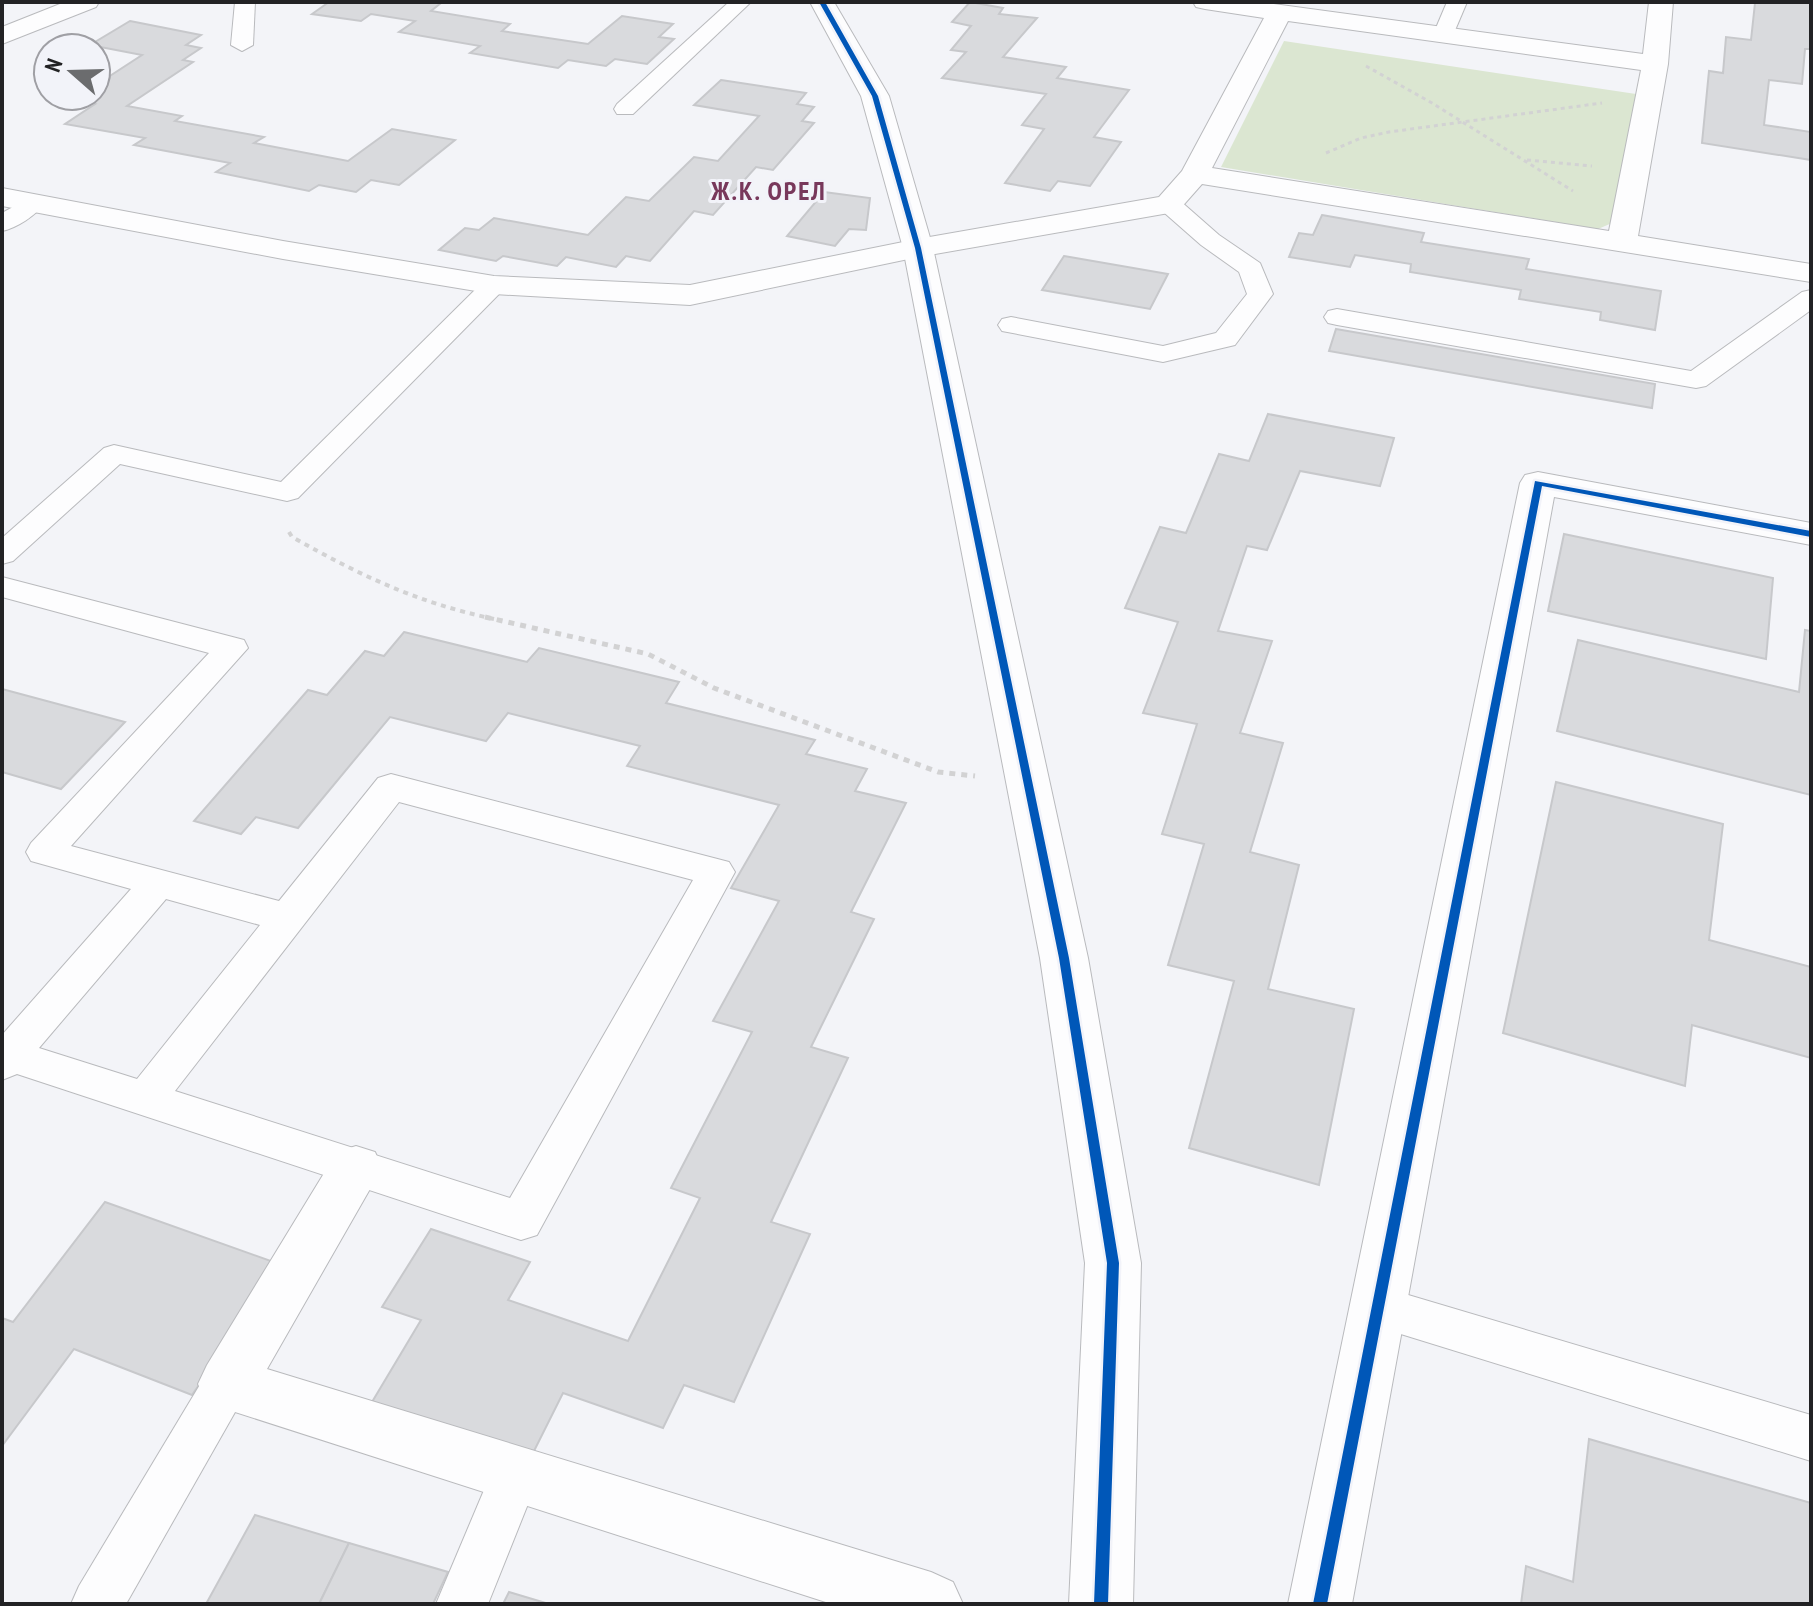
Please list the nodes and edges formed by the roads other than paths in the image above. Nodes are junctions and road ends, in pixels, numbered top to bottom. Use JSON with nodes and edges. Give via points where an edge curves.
{"nodes":[{"id":1,"x":87,"y":2,"type":"edge"},
{"id":2,"x":245,"y":2,"type":"edge"},
{"id":3,"x":741,"y":2,"type":"edge"},
{"id":4,"x":822,"y":2,"type":"edge"},
{"id":5,"x":1205,"y":2,"type":"edge"},
{"id":6,"x":1457,"y":2,"type":"edge"},
{"id":7,"x":1656,"y":3,"type":"edge"},
{"id":8,"x":1280,"y":12,"type":"junction"},
{"id":9,"x":1443,"y":35,"type":"junction"},
{"id":10,"x":2,"y":36,"type":"edge"},
{"id":11,"x":242,"y":45,"type":"dead end"},
{"id":12,"x":1655,"y":64,"type":"junction"},
{"id":13,"x":625,"y":109,"type":"dead end"},
{"id":14,"x":1195,"y":174,"type":"junction"},
{"id":15,"x":2,"y":197,"type":"edge"},
{"id":16,"x":33,"y":203,"type":"junction"},
{"id":17,"x":1169,"y":204,"type":"junction"},
{"id":18,"x":2,"y":224,"type":"edge"},
{"id":19,"x":1625,"y":229,"type":"junction"},
{"id":20,"x":918,"y":248,"type":"junction"},
{"id":21,"x":1811,"y":273,"type":"edge"},
{"id":22,"x":494,"y":285,"type":"junction"},
{"id":23,"x":1811,"y":298,"type":"edge"},
{"id":24,"x":1337,"y":317,"type":"dead end"},
{"id":25,"x":1011,"y":325,"type":"dead end"},
{"id":26,"x":1811,"y":534,"type":"edge"},
{"id":27,"x":2,"y":554,"type":"edge"},
{"id":28,"x":2,"y":587,"type":"edge"},
{"id":29,"x":158,"y":883,"type":"junction"},
{"id":30,"x":288,"y":918,"type":"junction"},
{"id":31,"x":6,"y":1059,"type":"edge"},
{"id":32,"x":145,"y":1099,"type":"junction"},
{"id":33,"x":356,"y":1168,"type":"junction"},
{"id":34,"x":1378,"y":1307,"type":"junction"},
{"id":35,"x":227,"y":1384,"type":"junction"},
{"id":36,"x":1811,"y":1438,"type":"edge"},
{"id":37,"x":515,"y":1474,"type":"junction"},
{"id":38,"x":97,"y":1604,"type":"edge"},
{"id":39,"x":462,"y":1604,"type":"edge"},
{"id":40,"x":931,"y":1604,"type":"edge"},
{"id":41,"x":1101,"y":1604,"type":"edge"},
{"id":42,"x":1320,"y":1604,"type":"edge"}],
"edges":[{"from":1,"to":10,"type":"street"},
{"from":2,"to":11,"type":"lane"},
{"from":3,"to":13,"type":"lane"},
{"from":4,"to":20,"type":"street","via":[[875,96]]},
{"from":5,"to":8,"type":"street"},
{"from":6,"to":9,"type":"lane"},
{"from":7,"to":12,"type":"street"},
{"from":8,"to":9,"type":"street"},
{"from":8,"to":14,"type":"street"},
{"from":9,"to":12,"type":"street"},
{"from":12,"to":19,"type":"street"},
{"from":14,"to":17,"type":"street"},
{"from":14,"to":19,"type":"street"},
{"from":15,"to":16,"type":"street"},
{"from":16,"to":18,"type":"lane"},
{"from":16,"to":22,"type":"street"},
{"from":17,"to":20,"type":"street"},
{"from":17,"to":25,"type":"lane","via":[[1251,268],[1260,294],[1225,339],[1163,354]]},
{"from":19,"to":21,"type":"street"},
{"from":20,"to":22,"type":"street","via":[[690,295]]},
{"from":20,"to":41,"type":"street","via":[[1064,958],[1113,1263]]},
{"from":22,"to":27,"type":"lane","via":[[287,492],[114,454]]},
{"from":23,"to":24,"type":"lane","via":[[1696,380]]},
{"from":26,"to":34,"type":"street","via":[[1538,483]]},
{"from":28,"to":29,"type":"lane","via":[[232,648],[44,852]]},
{"from":29,"to":30,"type":"lane"},
{"from":29,"to":31,"type":"lane"},
{"from":30,"to":32,"type":"lane"},
{"from":30,"to":33,"type":"lane","via":[[391,787],[716,872],[521,1221]]},
{"from":31,"to":32,"type":"lane"},
{"from":32,"to":33,"type":"lane"},
{"from":33,"to":35,"type":"street"},
{"from":34,"to":36,"type":"lane"},
{"from":34,"to":42,"type":"street"},
{"from":35,"to":37,"type":"street"},
{"from":35,"to":38,"type":"lane"},
{"from":37,"to":39,"type":"lane"},
{"from":37,"to":40,"type":"street"}]}
